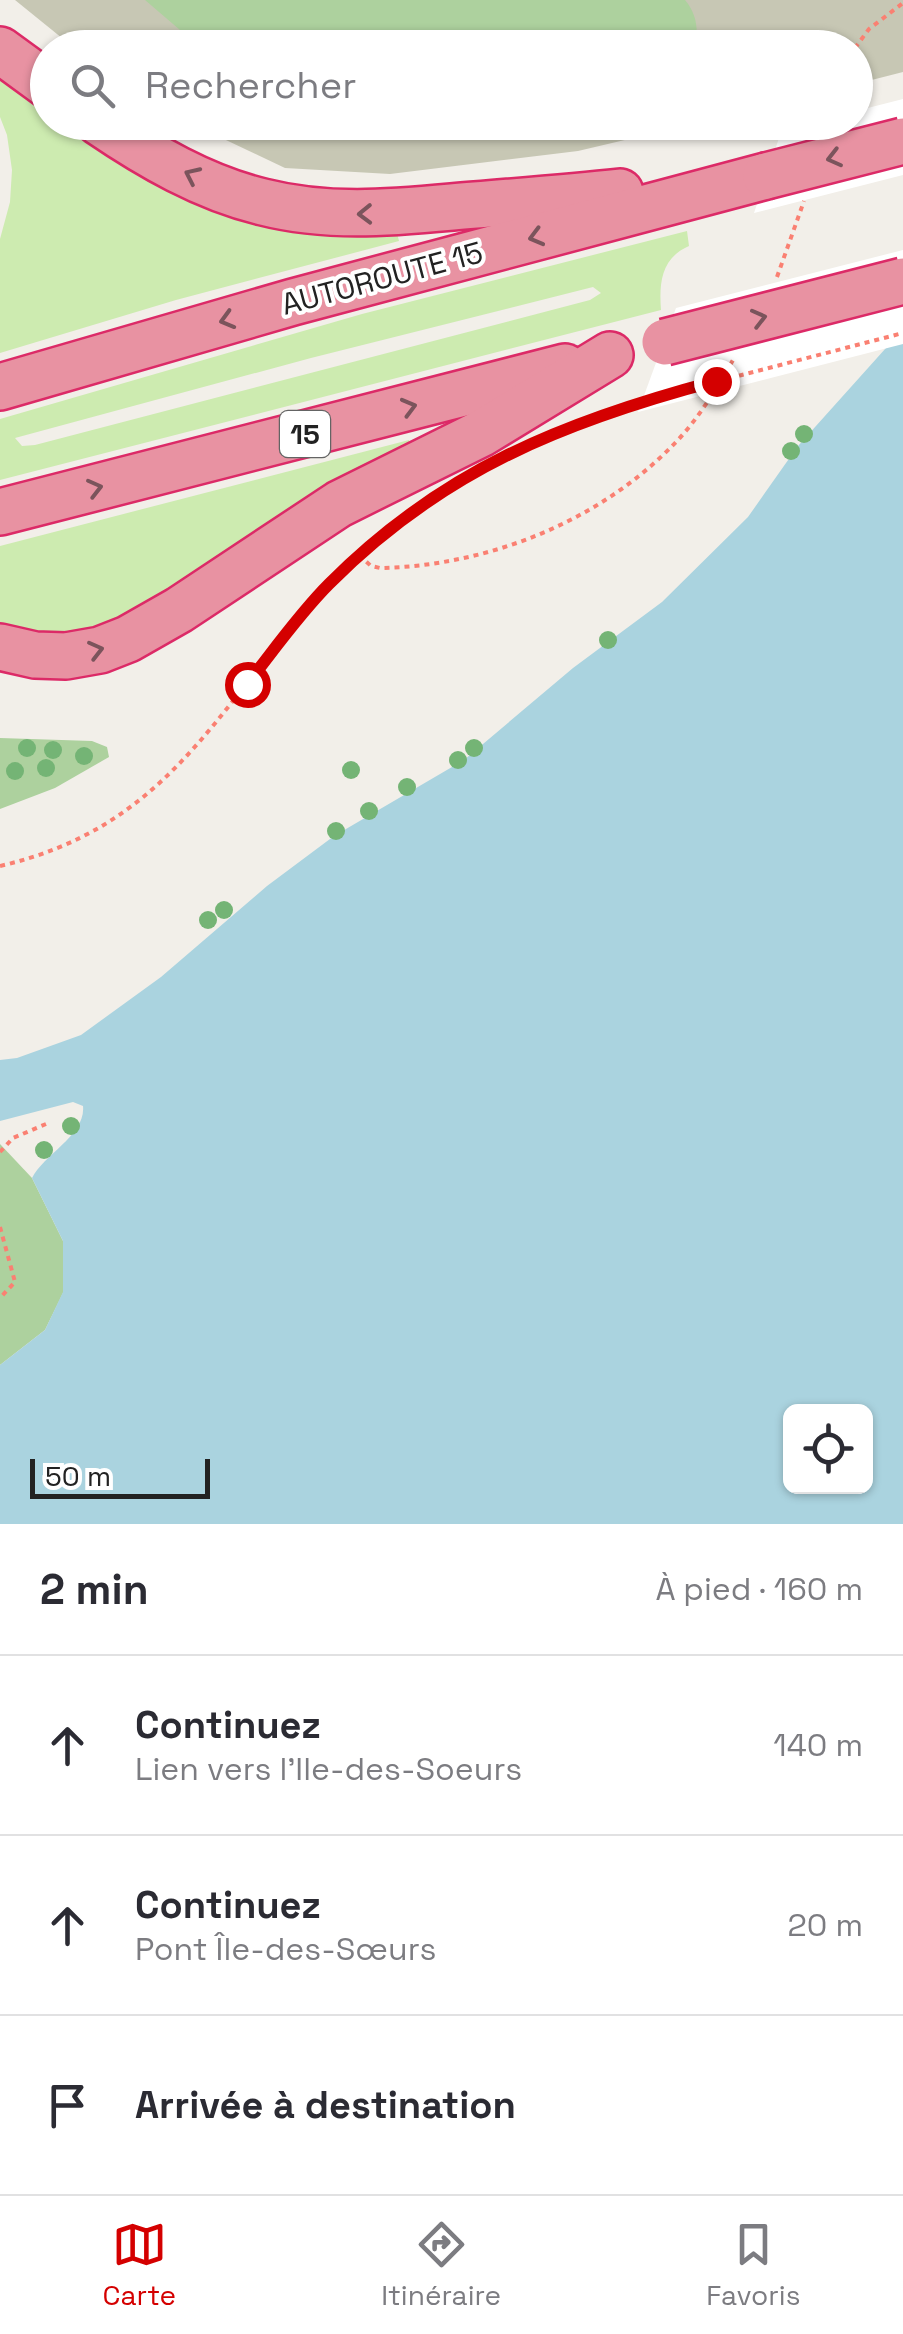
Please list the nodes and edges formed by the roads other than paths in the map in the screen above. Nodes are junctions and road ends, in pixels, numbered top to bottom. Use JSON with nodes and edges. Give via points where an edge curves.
{"nodes":[{"id":1,"x":128,"y":140,"type":"edge"},
{"id":2,"x":903,"y":141,"type":"edge"},
{"id":3,"x":766,"y":176,"type":"junction"},
{"id":4,"x":903,"y":281,"type":"edge"},
{"id":5,"x":610,"y":356,"type":"junction"},
{"id":6,"x":0,"y":387,"type":"edge"},
{"id":7,"x":0,"y":512,"type":"edge"},
{"id":8,"x":0,"y":647,"type":"edge"}],
"edges":[{"from":3,"to":1,"type":"highway","one_way":true,"via":[[417,211],[334,213],[236,194]]},
{"from":2,"to":3,"type":"highway","one_way":true,"bridge":true},
{"from":3,"to":6,"type":"highway","name":"AUTOROUTE 15","one_way":true},
{"from":5,"to":4,"type":"highway","number":"15","one_way":true,"bridge":true},
{"from":7,"to":5,"type":"highway","number":"15","one_way":true},
{"from":8,"to":5,"type":"highway","one_way":true,"via":[[66,656],[128,640],[339,504],[482,433]]}]}
